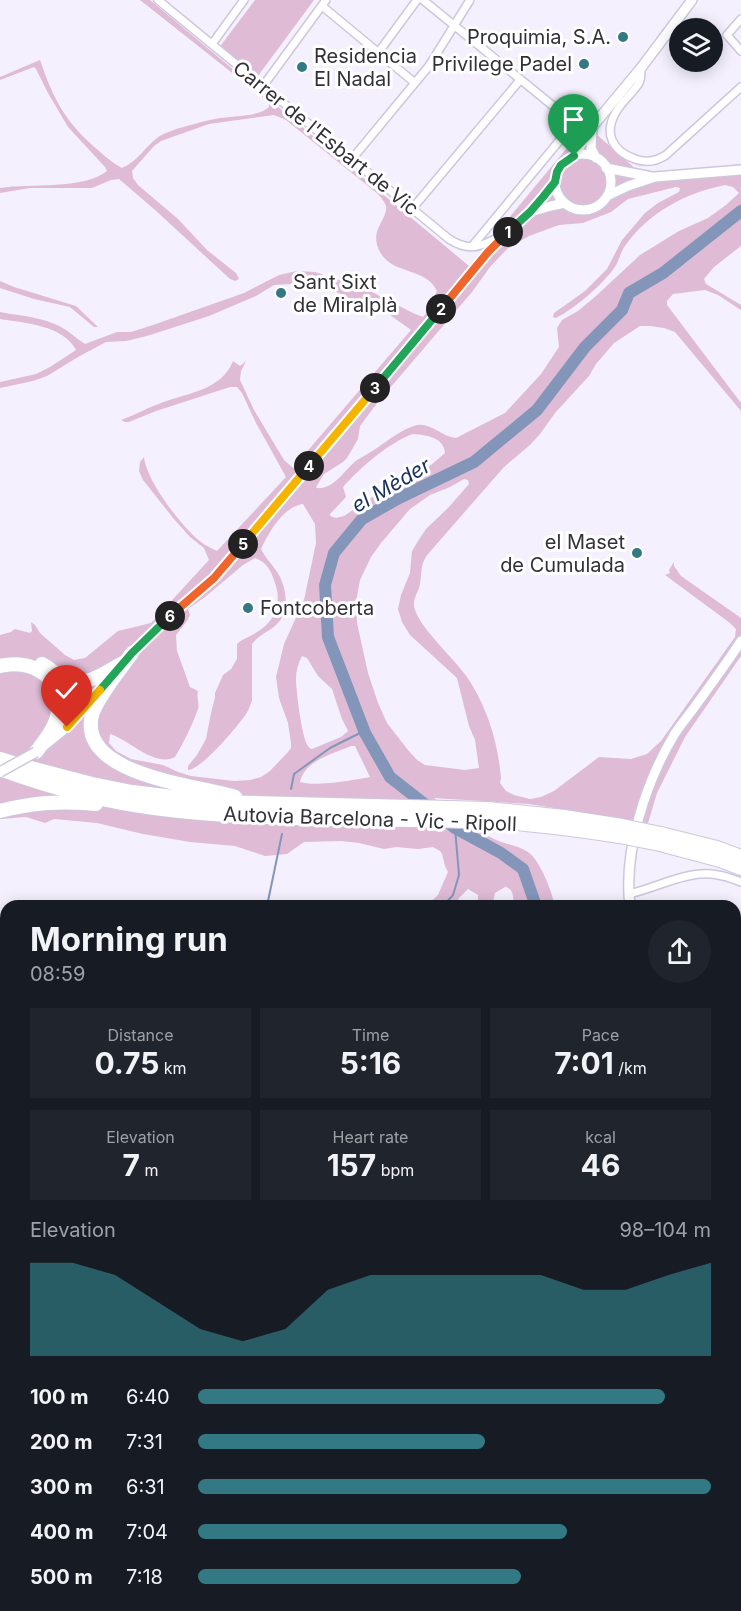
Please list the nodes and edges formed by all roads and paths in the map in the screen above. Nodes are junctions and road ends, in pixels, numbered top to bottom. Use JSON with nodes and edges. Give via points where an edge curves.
{"nodes":[{"id":1,"x":158,"y":0,"type":"edge"},
{"id":2,"x":244,"y":0,"type":"edge"},
{"id":3,"x":417,"y":0,"type":"edge"},
{"id":4,"x":423,"y":0,"type":"edge"},
{"id":5,"x":470,"y":0,"type":"edge"},
{"id":6,"x":692,"y":0,"type":"edge"},
{"id":7,"x":324,"y":3,"type":"edge"},
{"id":8,"x":741,"y":20,"type":"edge"},
{"id":9,"x":455,"y":26,"type":"junction"},
{"id":10,"x":212,"y":44,"type":"junction"},
{"id":11,"x":741,"y":51,"type":"edge"},
{"id":12,"x":378,"y":53,"type":"junction"},
{"id":13,"x":641,"y":68,"type":"junction"},
{"id":14,"x":520,"y":80,"type":"junction"},
{"id":15,"x":415,"y":83,"type":"junction"},
{"id":16,"x":263,"y":86,"type":"junction"},
{"id":17,"x":741,"y":87,"type":"edge"},
{"id":18,"x":592,"y":127,"type":"junction"},
{"id":19,"x":574,"y":156,"type":"junction"},
{"id":20,"x":596,"y":158,"type":"junction"},
{"id":21,"x":352,"y":159,"type":"junction"},
{"id":22,"x":646,"y":161,"type":"junction"},
{"id":23,"x":606,"y":168,"type":"junction"},
{"id":24,"x":741,"y":170,"type":"edge"},
{"id":25,"x":655,"y":177,"type":"junction"},
{"id":26,"x":555,"y":182,"type":"junction"},
{"id":27,"x":607,"y":196,"type":"junction"},
{"id":28,"x":565,"y":203,"type":"junction"},
{"id":29,"x":412,"y":208,"type":"junction"},
{"id":30,"x":530,"y":212,"type":"junction"},
{"id":31,"x":502,"y":237,"type":"junction"},
{"id":32,"x":474,"y":244,"type":"dead end"},
{"id":33,"x":741,"y":641,"type":"edge"},
{"id":34,"x":128,"y":658,"type":"junction"},
{"id":35,"x":0,"y":659,"type":"edge"},
{"id":36,"x":0,"y":666,"type":"edge"},
{"id":37,"x":0,"y":750,"type":"edge"},
{"id":38,"x":36,"y":752,"type":"junction"},
{"id":39,"x":0,"y":759,"type":"edge"},
{"id":40,"x":29,"y":767,"type":"junction"},
{"id":41,"x":0,"y":770,"type":"edge"},
{"id":42,"x":117,"y":802,"type":"junction"},
{"id":43,"x":255,"y":803,"type":"junction"},
{"id":44,"x":0,"y":811,"type":"edge"},
{"id":45,"x":621,"y":831,"type":"junction"},
{"id":46,"x":661,"y":839,"type":"junction"},
{"id":47,"x":741,"y":856,"type":"edge"},
{"id":48,"x":741,"y":868,"type":"edge"},
{"id":49,"x":741,"y":882,"type":"edge"},
{"id":50,"x":629,"y":894,"type":"junction"},
{"id":51,"x":630,"y":900,"type":"edge"}],
"edges":[{"from":1,"to":10,"type":"street","name":"Carrer de l'Esbart de Vic"},
{"from":2,"to":10,"type":"street"},
{"from":3,"to":12,"type":"street"},
{"from":4,"to":9,"type":"street"},
{"from":5,"to":9,"type":"street"},
{"from":6,"to":13,"type":"street"},
{"from":7,"to":12,"type":"street"},
{"from":7,"to":16,"type":"street"},
{"from":8,"to":11,"type":"street","via":[[727,35]]},
{"from":9,"to":14,"type":"street"},
{"from":9,"to":15,"type":"street"},
{"from":10,"to":16,"type":"street","name":"Carrer de l'Esbart de Vic"},
{"from":12,"to":15,"type":"street"},
{"from":13,"to":18,"type":"street"},
{"from":13,"to":22,"type":"street","via":[[640,81],[615,113],[610,130],[612,143],[622,153]]},
{"from":14,"to":29,"type":"street"},
{"from":14,"to":32,"type":"street","via":[[574,123]]},
{"from":15,"to":21,"type":"street"},
{"from":16,"to":21,"type":"street","name":"Carrer de l'Esbart de Vic"},
{"from":17,"to":22,"type":"street","via":[[666,155]]},
{"from":18,"to":19,"type":"street"},
{"from":18,"to":20,"type":"street","via":[[591,148]]},
{"from":19,"to":20,"type":"street"},
{"from":19,"to":26,"type":"street","via":[[561,165]]},
{"from":20,"to":23,"type":"street"},
{"from":21,"to":29,"type":"street","name":"Carrer de l'Esbart de Vic"},
{"from":22,"to":25,"type":"street","via":[[638,171]]},
{"from":23,"to":25,"type":"street"},
{"from":23,"to":27,"type":"street","via":[[610,182]]},
{"from":24,"to":25,"type":"street"},
{"from":25,"to":27,"type":"street"},
{"from":26,"to":28,"type":"street"},
{"from":26,"to":30,"type":"street"},
{"from":27,"to":28,"type":"street","via":[[586,210]]},
{"from":28,"to":30,"type":"street"},
{"from":29,"to":31,"type":"street","name":"Carrer de l'Esbart de Vic","via":[[454,243],[479,247]]},
{"from":30,"to":31,"type":"street"},
{"from":31,"to":34,"type":"street","via":[[214,578],[160,624]]},
{"from":33,"to":50,"type":"street","via":[[674,734],[654,774],[640,813]]},
{"from":34,"to":35,"type":"highway","via":[[96,678],[80,682],[64,678],[28,658]]},
{"from":34,"to":38,"type":"street","via":[[67,727]]},
{"from":34,"to":43,"type":"highway","via":[[92,714],[91,727],[98,744],[112,759],[136,771]]},
{"from":36,"to":38,"type":"highway","via":[[29,665],[45,675],[55,688],[59,702],[57,719]]},
{"from":37,"to":40,"type":"highway"},
{"from":38,"to":41,"type":"street","bridge":true},
{"from":39,"to":40,"type":"highway","name":"Autovia Barcelona - Vic - Ripoll"},
{"from":40,"to":43,"type":"highway","name":"Autovia Barcelona - Vic - Ripoll","via":[[132,792]]},
{"from":41,"to":42,"type":"highway","name":"Autovia Barcelona - Vic - Ripoll"},
{"from":42,"to":44,"type":"highway","via":[[54,802]]},
{"from":42,"to":45,"type":"highway","name":"Autovia Barcelona - Vic - Ripoll","via":[[197,813],[279,818],[499,822]]},
{"from":43,"to":45,"type":"highway","name":"Autovia Barcelona - Vic - Ripoll","via":[[488,810],[564,817]]},
{"from":45,"to":46,"type":"highway","name":"Autovia Barcelona - Vic - Ripoll","bridge":true},
{"from":46,"to":47,"type":"highway","name":"Autovia Barcelona - Vic - Ripoll"},
{"from":46,"to":48,"type":"highway","name":"Autovia Barcelona - Vic - Ripoll"},
{"from":49,"to":50,"type":"street","via":[[716,874],[691,875]]},
{"from":50,"to":51,"type":"street"}]}
